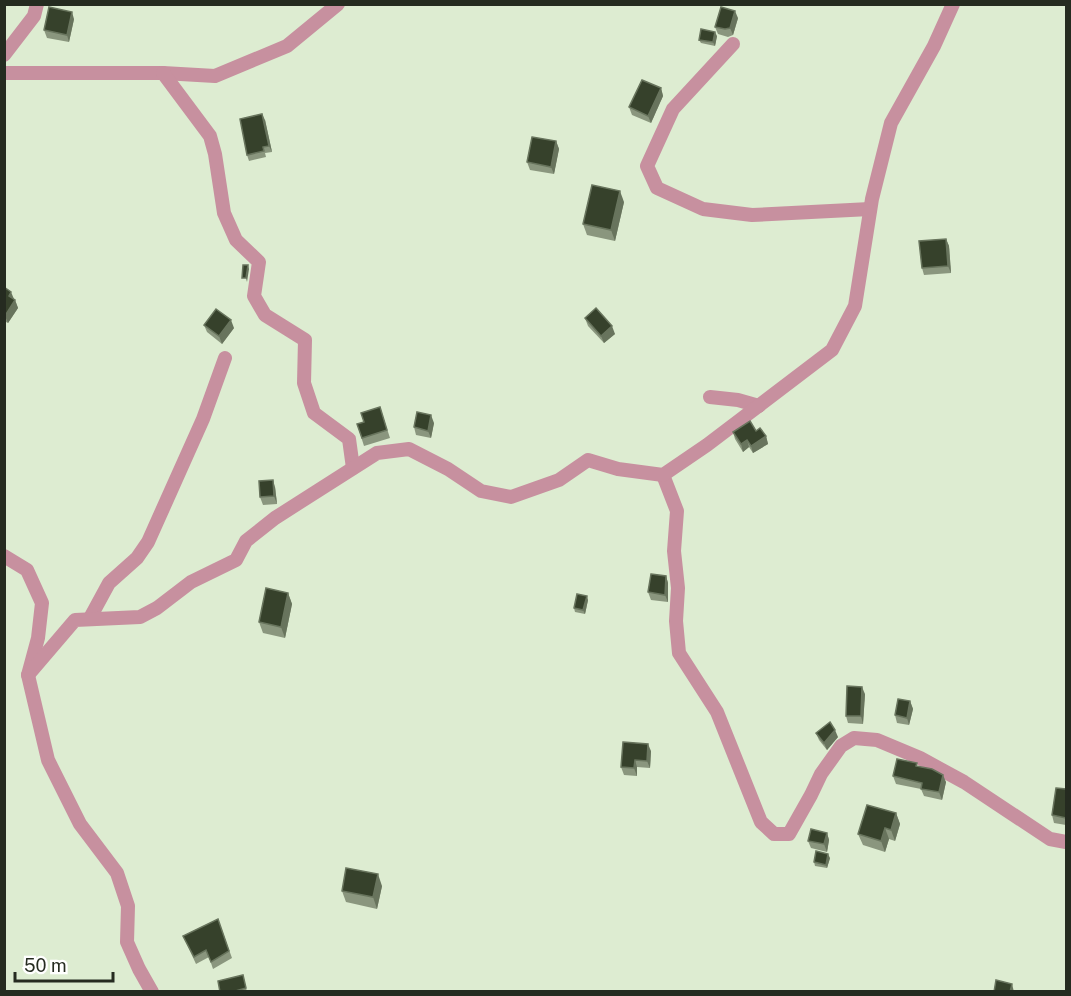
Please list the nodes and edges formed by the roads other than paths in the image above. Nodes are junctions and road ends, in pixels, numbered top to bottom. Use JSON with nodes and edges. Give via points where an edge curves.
{"nodes":[{"id":1,"x":37,"y":4,"type":"edge"},
{"id":2,"x":338,"y":4,"type":"edge"},
{"id":3,"x":953,"y":4,"type":"edge"},
{"id":4,"x":733,"y":44,"type":"dead end"},
{"id":5,"x":4,"y":55,"type":"edge"},
{"id":6,"x":163,"y":73,"type":"junction"},
{"id":7,"x":4,"y":74,"type":"edge"},
{"id":8,"x":870,"y":209,"type":"junction"},
{"id":9,"x":225,"y":358,"type":"dead end"},
{"id":10,"x":710,"y":397,"type":"dead end"},
{"id":11,"x":759,"y":406,"type":"junction"},
{"id":12,"x":353,"y":468,"type":"junction"},
{"id":13,"x":663,"y":475,"type":"junction"},
{"id":14,"x":4,"y":556,"type":"edge"},
{"id":15,"x":90,"y":618,"type":"junction"},
{"id":16,"x":28,"y":675,"type":"junction"},
{"id":17,"x":1066,"y":842,"type":"edge"},
{"id":18,"x":152,"y":992,"type":"edge"}],
"edges":[{"from":1,"to":5,"type":"street","via":[[34,16]]},
{"from":2,"to":6,"type":"street","via":[[287,46],[215,76]]},
{"from":3,"to":8,"type":"street","via":[[891,123]]},
{"from":4,"to":8,"type":"street","via":[[673,109],[647,166],[657,188],[703,209],[752,215]]},
{"from":6,"to":7,"type":"street"},
{"from":6,"to":12,"type":"street","via":[[210,136],[224,213],[236,240],[259,262],[254,296],[265,315],[305,340],[304,384],[314,413],[349,439]]},
{"from":8,"to":11,"type":"street","via":[[855,306],[832,350]]},
{"from":9,"to":15,"type":"street","via":[[203,419],[148,542],[137,558],[109,583]]},
{"from":10,"to":11,"type":"street"},
{"from":11,"to":13,"type":"street"},
{"from":12,"to":13,"type":"street","via":[[377,453],[409,449],[448,468],[481,491],[511,497],[559,480],[588,460],[618,470]]},
{"from":12,"to":15,"type":"street","via":[[275,518],[246,541],[236,560],[190,582],[157,608],[140,617]]},
{"from":13,"to":17,"type":"street","via":[[677,511],[674,551],[679,653],[717,712],[761,822],[774,834],[789,834],[821,774],[841,746],[854,738],[877,740],[920,758],[1050,839]]},
{"from":14,"to":16,"type":"street","via":[[27,570],[42,603]]},
{"from":15,"to":16,"type":"street","via":[[75,620]]},
{"from":16,"to":18,"type":"street","via":[[48,760],[80,824],[117,873],[128,906],[127,942]]}]}
